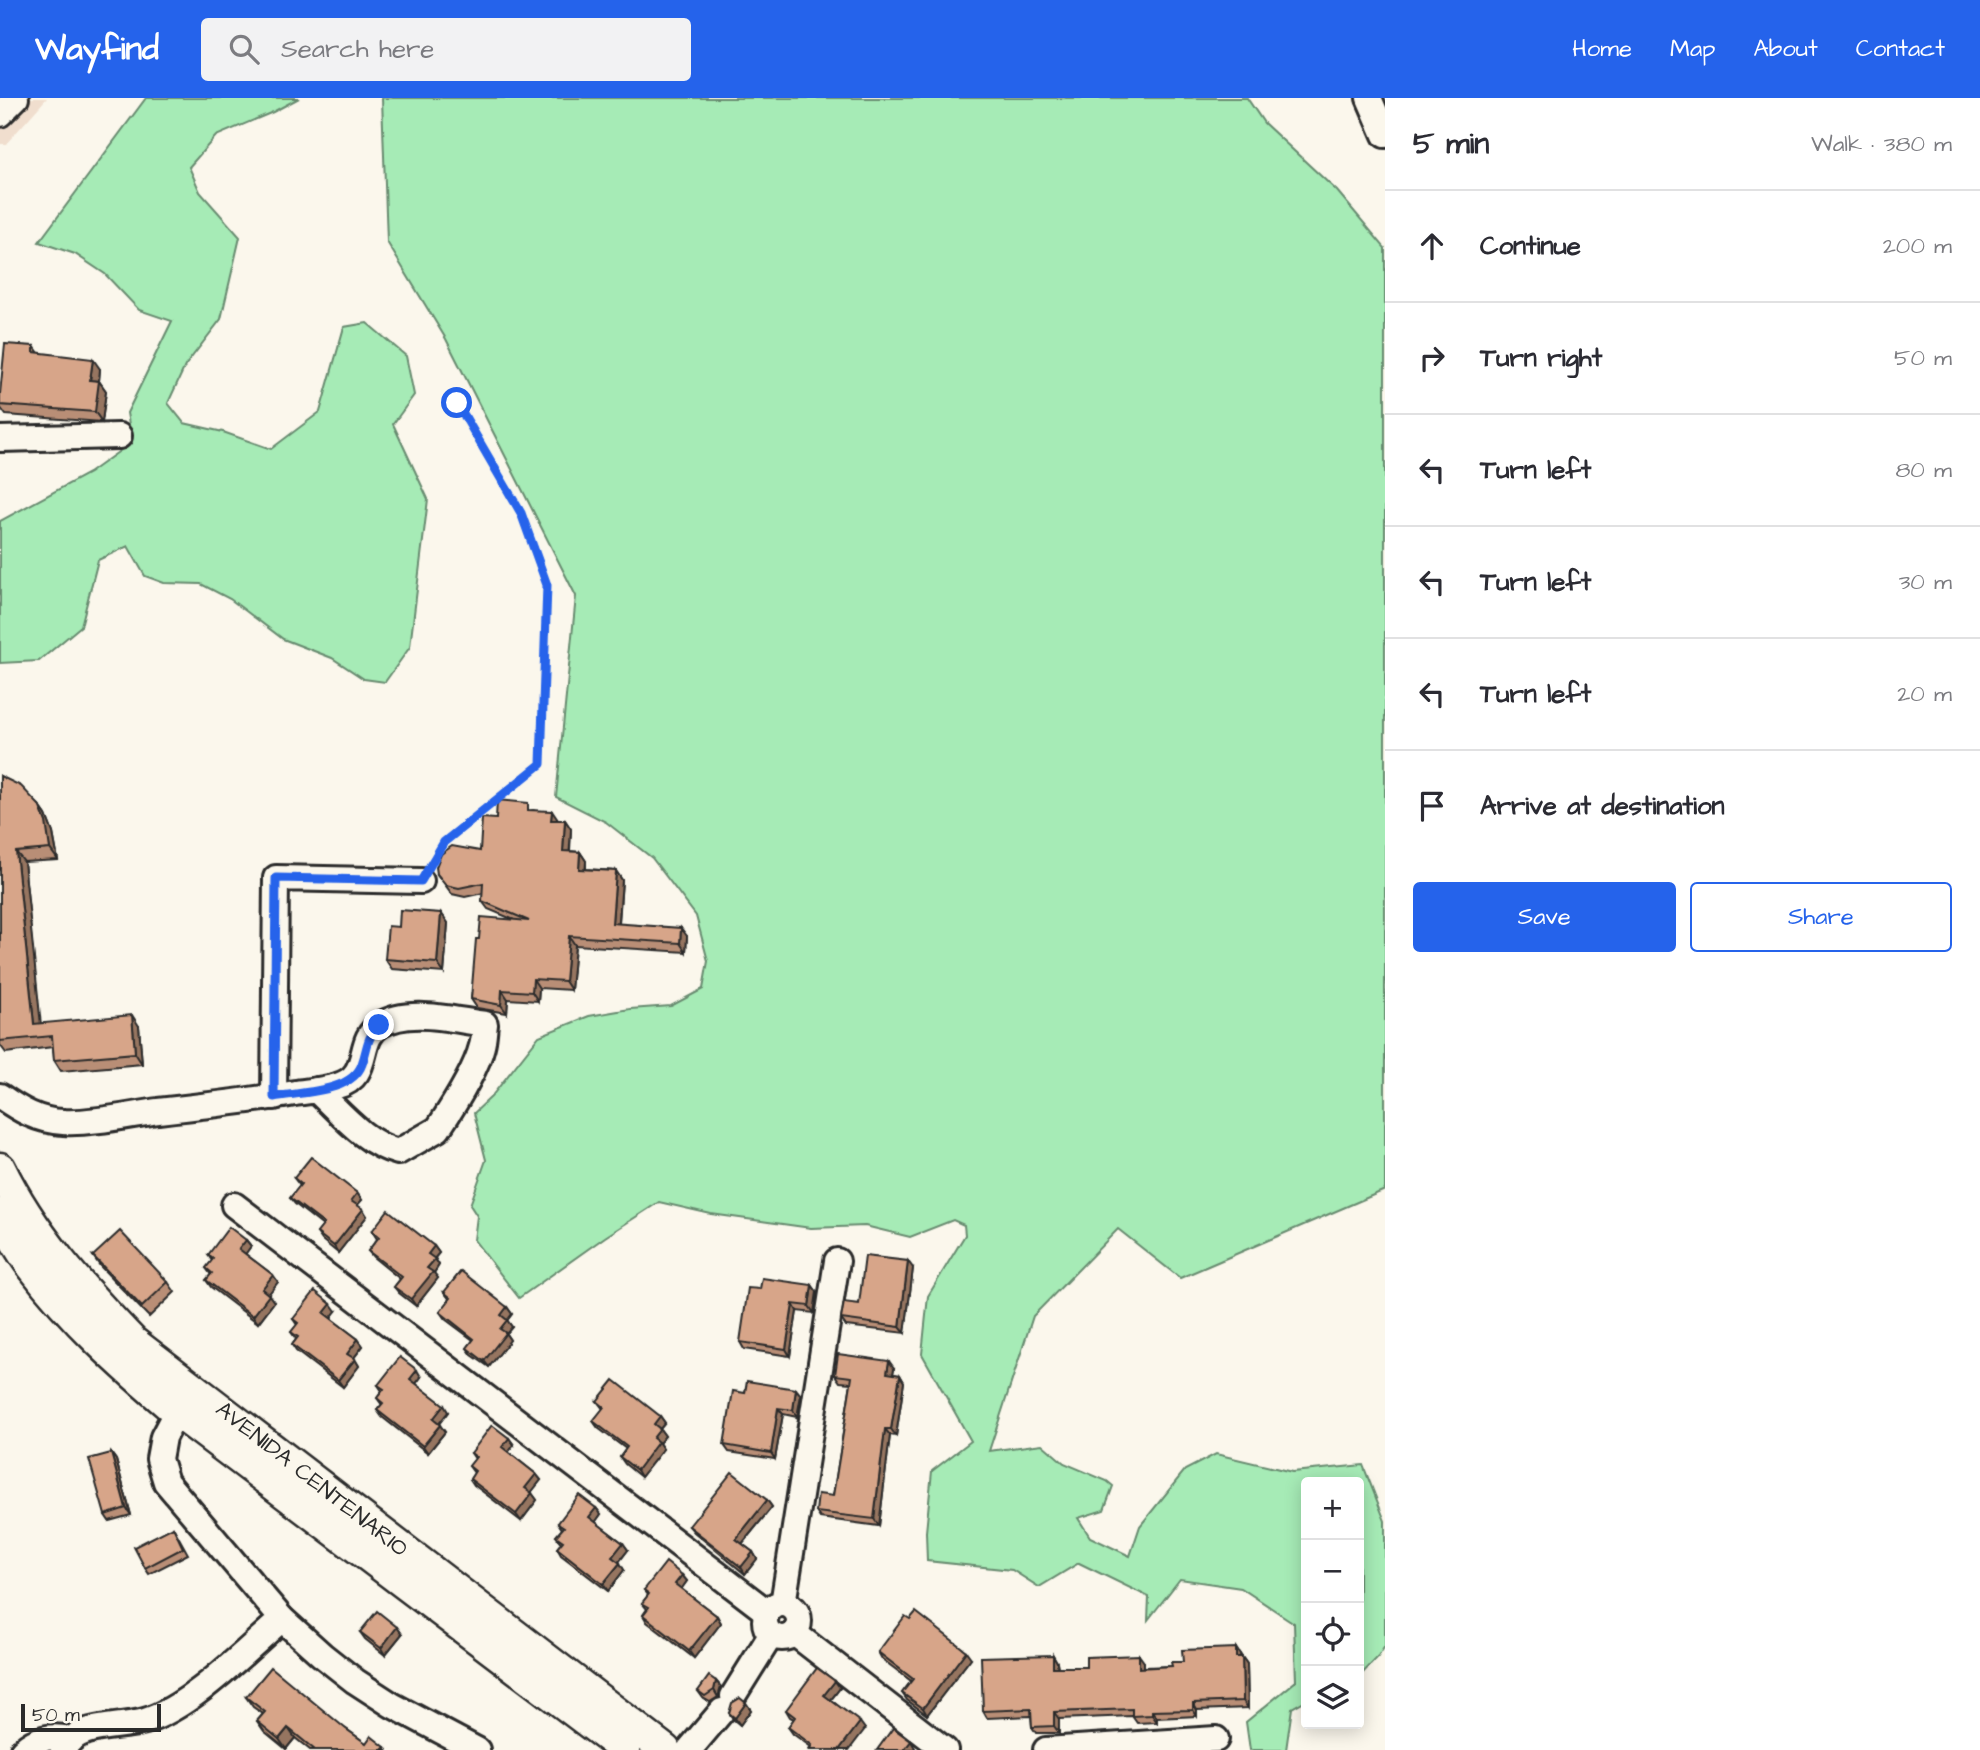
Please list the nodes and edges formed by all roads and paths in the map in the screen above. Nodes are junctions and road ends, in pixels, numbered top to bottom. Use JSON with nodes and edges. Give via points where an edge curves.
{"nodes":[{"id":1,"x":16,"y":98,"type":"edge"},
{"id":2,"x":1369,"y":98,"type":"edge"},
{"id":3,"x":0,"y":114,"type":"edge"},
{"id":4,"x":1385,"y":135,"type":"edge"},
{"id":5,"x":457,"y":403,"type":"dead end"},
{"id":6,"x":119,"y":436,"type":"dead end"},
{"id":7,"x":0,"y":439,"type":"edge"},
{"id":8,"x":421,"y":881,"type":"joint"},
{"id":9,"x":316,"y":1090,"type":"junction"},
{"id":10,"x":0,"y":1096,"type":"edge"},
{"id":11,"x":274,"y":1097,"type":"junction"},
{"id":12,"x":0,"y":1168,"type":"edge"},
{"id":13,"x":234,"y":1205,"type":"dead end"},
{"id":14,"x":5,"y":1233,"type":"edge"},
{"id":15,"x":837,"y":1261,"type":"dead end"},
{"id":16,"x":183,"y":1398,"type":"junction"},
{"id":17,"x":282,"y":1619,"type":"junction"},
{"id":18,"x":779,"y":1621,"type":"junction"},
{"id":19,"x":1216,"y":1739,"type":"dead end"},
{"id":20,"x":66,"y":1745,"type":"edge"},
{"id":21,"x":23,"y":1750,"type":"edge"},
{"id":22,"x":477,"y":1750,"type":"edge"},
{"id":23,"x":625,"y":1750,"type":"edge"},
{"id":24,"x":665,"y":1750,"type":"edge"},
{"id":25,"x":689,"y":1750,"type":"edge"},
{"id":26,"x":945,"y":1750,"type":"edge"},
{"id":27,"x":1046,"y":1750,"type":"edge"}],
"edges":[{"from":1,"to":3,"type":"street"},
{"from":2,"to":4,"type":"street"},
{"from":5,"to":8,"type":"path","via":[[521,513],[547,585],[541,764],[444,842]]},
{"from":6,"to":7,"type":"street"},
{"from":8,"to":11,"type":"street","via":[[276,878]]},
{"from":9,"to":9,"type":"street","via":[[353,1079],[369,1036],[379,1025],[415,1016],[485,1024],[482,1047],[438,1129],[398,1152],[372,1142]]},
{"from":9,"to":11,"type":"street"},
{"from":10,"to":11,"type":"street","via":[[24,1113],[65,1123]]},
{"from":12,"to":16,"type":"main road","name":"AVENIDA CENTENARIO","via":[[50,1249]]},
{"from":13,"to":18,"type":"street"},
{"from":14,"to":16,"type":"main road","via":[[73,1317],[116,1360]]},
{"from":15,"to":18,"type":"street"},
{"from":16,"to":17,"type":"street","via":[[163,1437],[159,1459],[166,1482]]},
{"from":16,"to":23,"type":"main road"},
{"from":16,"to":24,"type":"main road","name":"AVENIDA CENTENARIO"},
{"from":17,"to":20,"type":"street","via":[[183,1704],[145,1721],[81,1732]]},
{"from":17,"to":22,"type":"street","via":[[355,1681]]},
{"from":18,"to":25,"type":"street","via":[[727,1703]]},
{"from":18,"to":26,"type":"street"},
{"from":19,"to":27,"type":"street"},
{"from":20,"to":21,"type":"street","via":[[54,1735]]}]}
